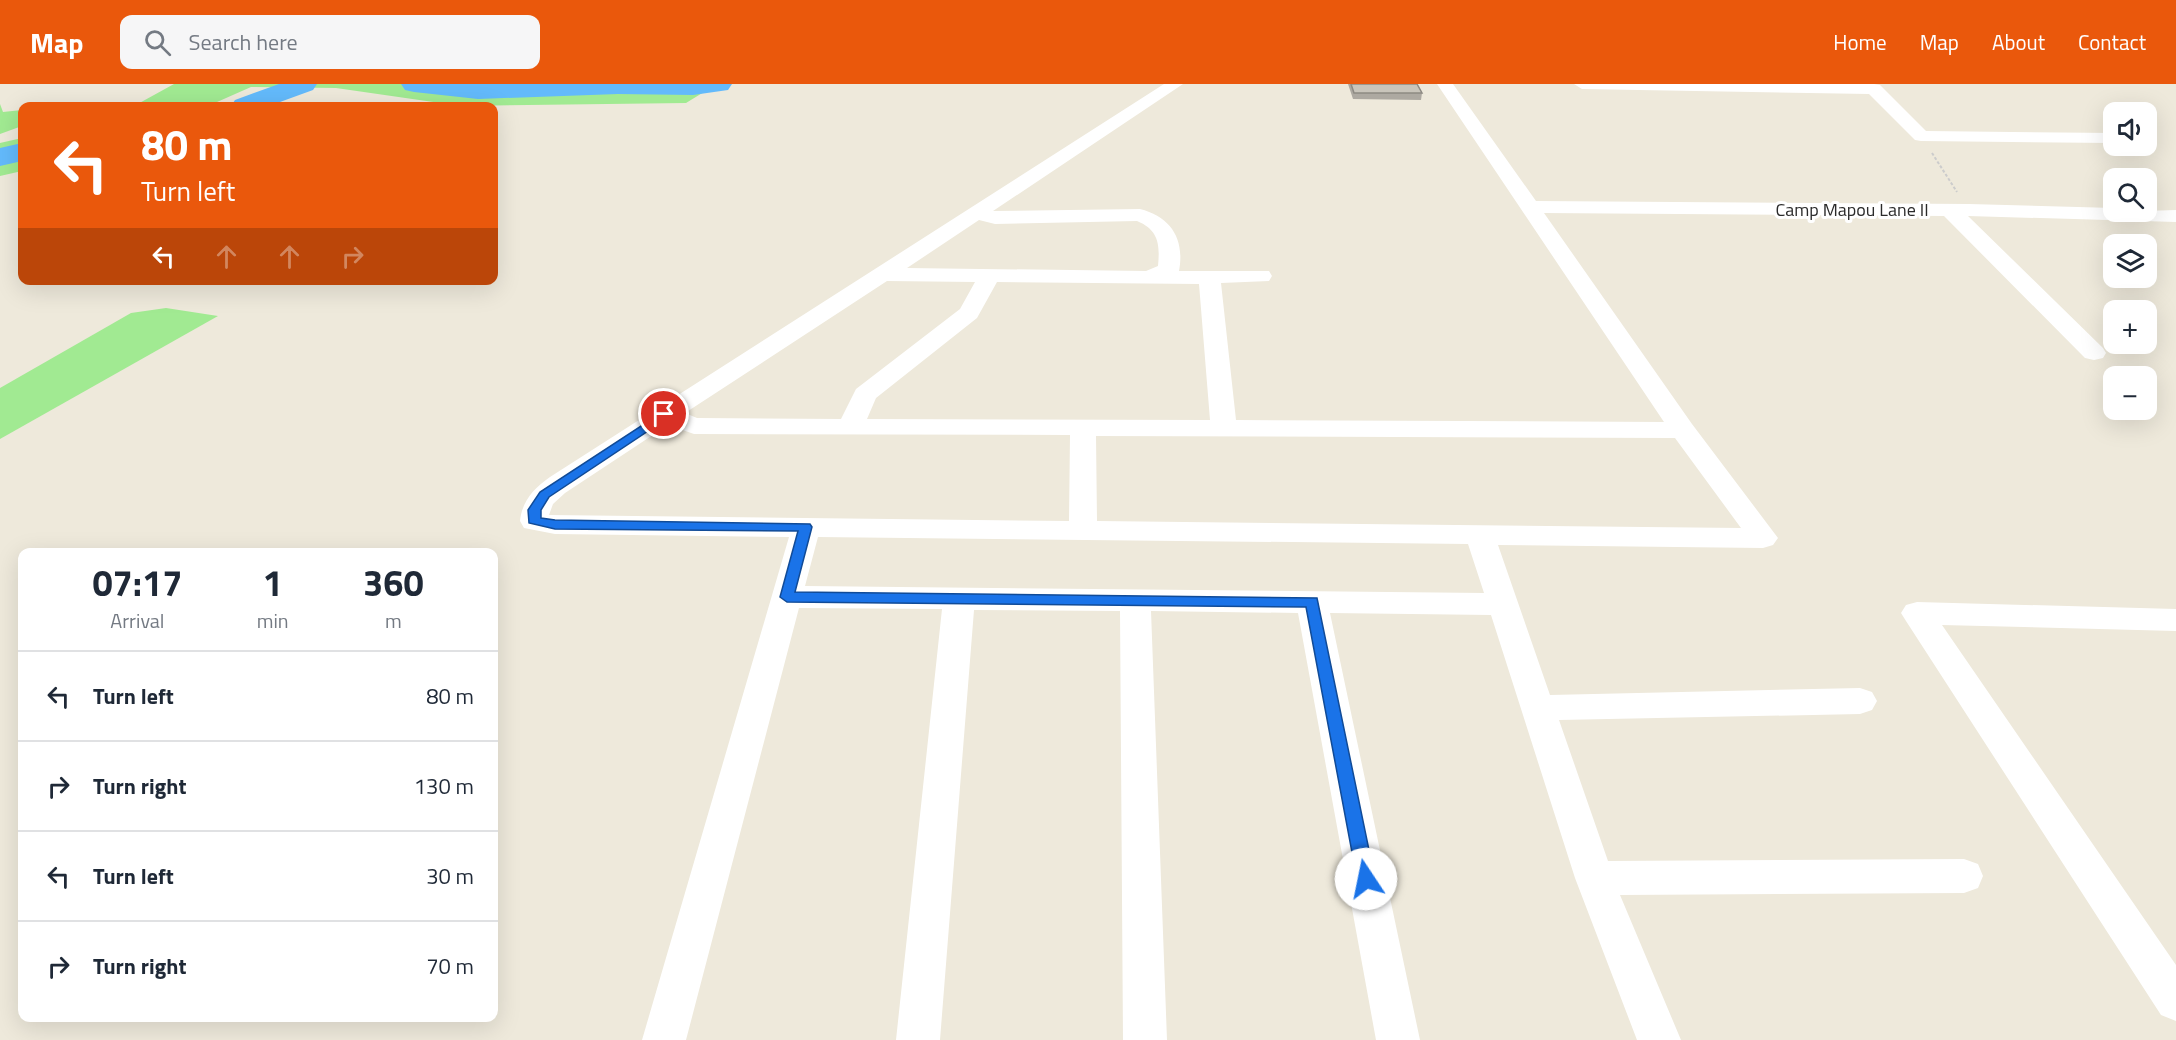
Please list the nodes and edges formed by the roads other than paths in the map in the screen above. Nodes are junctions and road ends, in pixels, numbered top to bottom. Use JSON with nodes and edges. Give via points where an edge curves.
{"nodes":[{"id":1,"x":1175,"y":84,"type":"edge"},
{"id":2,"x":1445,"y":84,"type":"edge"},
{"id":3,"x":1582,"y":84,"type":"edge"},
{"id":4,"x":2103,"y":138,"type":"edge"},
{"id":5,"x":1529,"y":207,"type":"junction"},
{"id":6,"x":1960,"y":210,"type":"junction"},
{"id":7,"x":978,"y":214,"type":"junction"},
{"id":8,"x":2176,"y":216,"type":"edge"},
{"id":9,"x":883,"y":274,"type":"junction"},
{"id":10,"x":1261,"y":276,"type":"dead end"},
{"id":11,"x":989,"y":277,"type":"junction"},
{"id":12,"x":1209,"y":277,"type":"junction"},
{"id":13,"x":1149,"y":278,"type":"junction"},
{"id":14,"x":2094,"y":353,"type":"dead end"},
{"id":15,"x":664,"y":414,"type":"junction"},
{"id":16,"x":850,"y":427,"type":"junction"},
{"id":17,"x":1083,"y":428,"type":"junction"},
{"id":18,"x":1224,"y":429,"type":"junction"},
{"id":19,"x":1683,"y":430,"type":"junction"},
{"id":20,"x":806,"y":527,"type":"junction"},
{"id":21,"x":1083,"y":530,"type":"junction"},
{"id":22,"x":1480,"y":535,"type":"junction"},
{"id":23,"x":787,"y":597,"type":"junction"},
{"id":24,"x":959,"y":598,"type":"junction"},
{"id":25,"x":1135,"y":600,"type":"junction"},
{"id":26,"x":1312,"y":602,"type":"junction"},
{"id":27,"x":1503,"y":604,"type":"junction"},
{"id":28,"x":2176,"y":620,"type":"edge"},
{"id":29,"x":1860,"y":701,"type":"dead end"},
{"id":30,"x":1537,"y":708,"type":"junction"},
{"id":31,"x":1964,"y":876,"type":"dead end"},
{"id":32,"x":1594,"y":878,"type":"junction"},
{"id":33,"x":2176,"y":1001,"type":"edge"},
{"id":34,"x":664,"y":1040,"type":"edge"},
{"id":35,"x":918,"y":1040,"type":"edge"},
{"id":36,"x":1145,"y":1040,"type":"edge"},
{"id":37,"x":1398,"y":1040,"type":"edge"},
{"id":38,"x":1659,"y":1040,"type":"edge"}],
"edges":[{"from":1,"to":7,"type":"street"},
{"from":2,"to":5,"type":"street"},
{"from":3,"to":4,"type":"street","via":[[1874,88],[1920,136]]},
{"from":5,"to":6,"type":"street","name":"Camp Mapou Lane II"},
{"from":5,"to":19,"type":"street"},
{"from":6,"to":8,"type":"street","name":"Camp Mapou Lane II"},
{"from":6,"to":14,"type":"street"},
{"from":7,"to":9,"type":"street"},
{"from":7,"to":13,"type":"street","via":[[995,218],[1140,215],[1154,220],[1166,231],[1171,252],[1168,270]]},
{"from":9,"to":11,"type":"street"},
{"from":9,"to":15,"type":"street"},
{"from":10,"to":12,"type":"street"},
{"from":11,"to":13,"type":"street"},
{"from":11,"to":16,"type":"street","via":[[969,313],[865,394]]},
{"from":12,"to":13,"type":"street"},
{"from":12,"to":18,"type":"street"},
{"from":15,"to":16,"type":"street","via":[[694,426]]},
{"from":15,"to":20,"type":"street","via":[[544,495],[534,510],[534,520],[555,525]]},
{"from":16,"to":17,"type":"street"},
{"from":17,"to":18,"type":"street"},
{"from":17,"to":21,"type":"street"},
{"from":18,"to":19,"type":"street"},
{"from":19,"to":22,"type":"street","via":[[1763,538]]},
{"from":20,"to":21,"type":"street"},
{"from":20,"to":23,"type":"street"},
{"from":21,"to":22,"type":"street"},
{"from":22,"to":27,"type":"street"},
{"from":23,"to":24,"type":"street"},
{"from":23,"to":34,"type":"street"},
{"from":24,"to":25,"type":"street"},
{"from":24,"to":35,"type":"street"},
{"from":25,"to":26,"type":"street"},
{"from":25,"to":36,"type":"street"},
{"from":26,"to":27,"type":"street"},
{"from":26,"to":37,"type":"street"},
{"from":27,"to":30,"type":"street"},
{"from":28,"to":33,"type":"street","via":[[1917,613]]},
{"from":29,"to":30,"type":"street"},
{"from":30,"to":32,"type":"street"},
{"from":31,"to":32,"type":"street"},
{"from":32,"to":38,"type":"street"}]}
